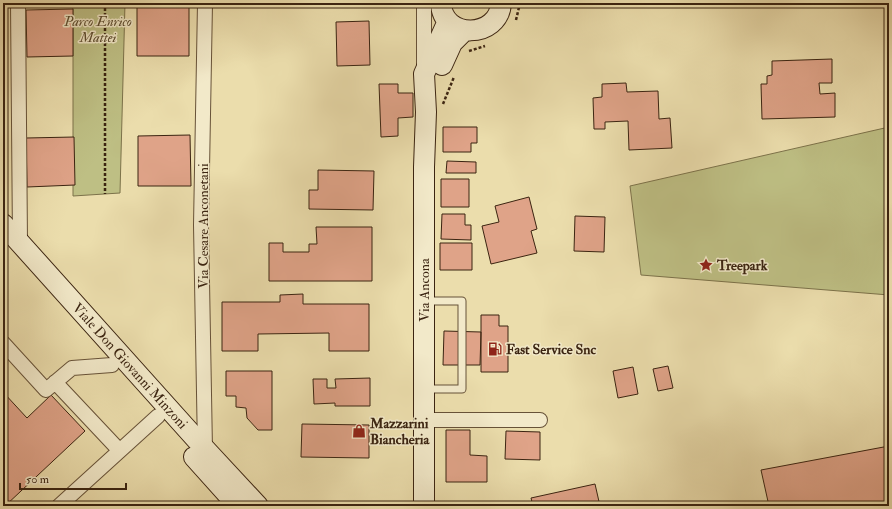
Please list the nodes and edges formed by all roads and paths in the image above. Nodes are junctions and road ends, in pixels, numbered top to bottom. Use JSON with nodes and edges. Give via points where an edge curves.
{"nodes":[{"id":1,"x":18,"y":3,"type":"edge"},
{"id":2,"x":105,"y":3,"type":"edge"},
{"id":3,"x":205,"y":3,"type":"edge"},
{"id":4,"x":424,"y":3,"type":"edge"},
{"id":5,"x":441,"y":3,"type":"edge"},
{"id":6,"x":501,"y":3,"type":"edge"},
{"id":7,"x":520,"y":3,"type":"edge"},
{"id":8,"x":456,"y":26,"type":"junction"},
{"id":9,"x":512,"y":26,"type":"dead end"},
{"id":10,"x":488,"y":45,"type":"dead end"},
{"id":11,"x":466,"y":52,"type":"dead end"},
{"id":12,"x":457,"y":71,"type":"dead end"},
{"id":13,"x":424,"y":74,"type":"junction"},
{"id":14,"x":426,"y":112,"type":"junction"},
{"id":15,"x":105,"y":194,"type":"dead end"},
{"id":16,"x":3,"y":224,"type":"edge"},
{"id":17,"x":11,"y":243,"type":"edge"},
{"id":18,"x":424,"y":301,"type":"junction"},
{"id":19,"x":3,"y":343,"type":"edge"},
{"id":20,"x":112,"y":364,"type":"junction"},
{"id":21,"x":55,"y":382,"type":"junction"},
{"id":22,"x":424,"y":389,"type":"junction"},
{"id":23,"x":158,"y":416,"type":"junction"},
{"id":24,"x":424,"y":420,"type":"junction"},
{"id":25,"x":540,"y":420,"type":"dead end"},
{"id":26,"x":205,"y":449,"type":"junction"},
{"id":27,"x":119,"y":450,"type":"junction"},
{"id":28,"x":59,"y":506,"type":"edge"},
{"id":29,"x":238,"y":506,"type":"edge"},
{"id":30,"x":258,"y":506,"type":"edge"},
{"id":31,"x":424,"y":506,"type":"edge"}],
"edges":[{"from":1,"to":17,"type":"street"},
{"from":2,"to":15,"type":"path"},
{"from":3,"to":26,"type":"street","name":"Via Cesare Anconetani","via":[[202,224]]},
{"from":4,"to":13,"type":"street","name":"Via Ancona"},
{"from":5,"to":8,"type":"main road","via":[[444,14]]},
{"from":6,"to":8,"type":"main road","via":[[497,16],[483,29]]},
{"from":7,"to":9,"type":"path"},
{"from":8,"to":13,"type":"main road","name":"Via Ancona"},
{"from":8,"to":14,"type":"main road"},
{"from":10,"to":11,"type":"path"},
{"from":12,"to":14,"type":"path","via":[[440,112]]},
{"from":13,"to":14,"type":"main road","name":"Via Ancona"},
{"from":14,"to":18,"type":"main road","name":"Via Ancona"},
{"from":16,"to":17,"type":"main road","name":"Viale Don Giovanni Minzoni"},
{"from":17,"to":20,"type":"main road","name":"Viale Don Giovanni Minzoni"},
{"from":17,"to":26,"type":"main road","name":"Viale Don Giovanni Minzoni"},
{"from":18,"to":22,"type":"main road","name":"Via Ancona"},
{"from":18,"to":22,"type":"lane","via":[[462,301],[462,389]]},
{"from":19,"to":21,"type":"street","via":[[46,390]]},
{"from":20,"to":21,"type":"street","via":[[72,368]]},
{"from":20,"to":23,"type":"main road","name":"Viale Don Giovanni Minzoni"},
{"from":21,"to":27,"type":"street"},
{"from":22,"to":24,"type":"main road","name":"Via Ancona"},
{"from":23,"to":27,"type":"street"},
{"from":23,"to":29,"type":"main road","name":"Viale Don Giovanni Minzoni"},
{"from":24,"to":25,"type":"street"},
{"from":24,"to":31,"type":"main road","name":"Via Ancona"},
{"from":26,"to":30,"type":"main road","name":"Viale Don Giovanni Minzoni"},
{"from":27,"to":28,"type":"street"}]}
